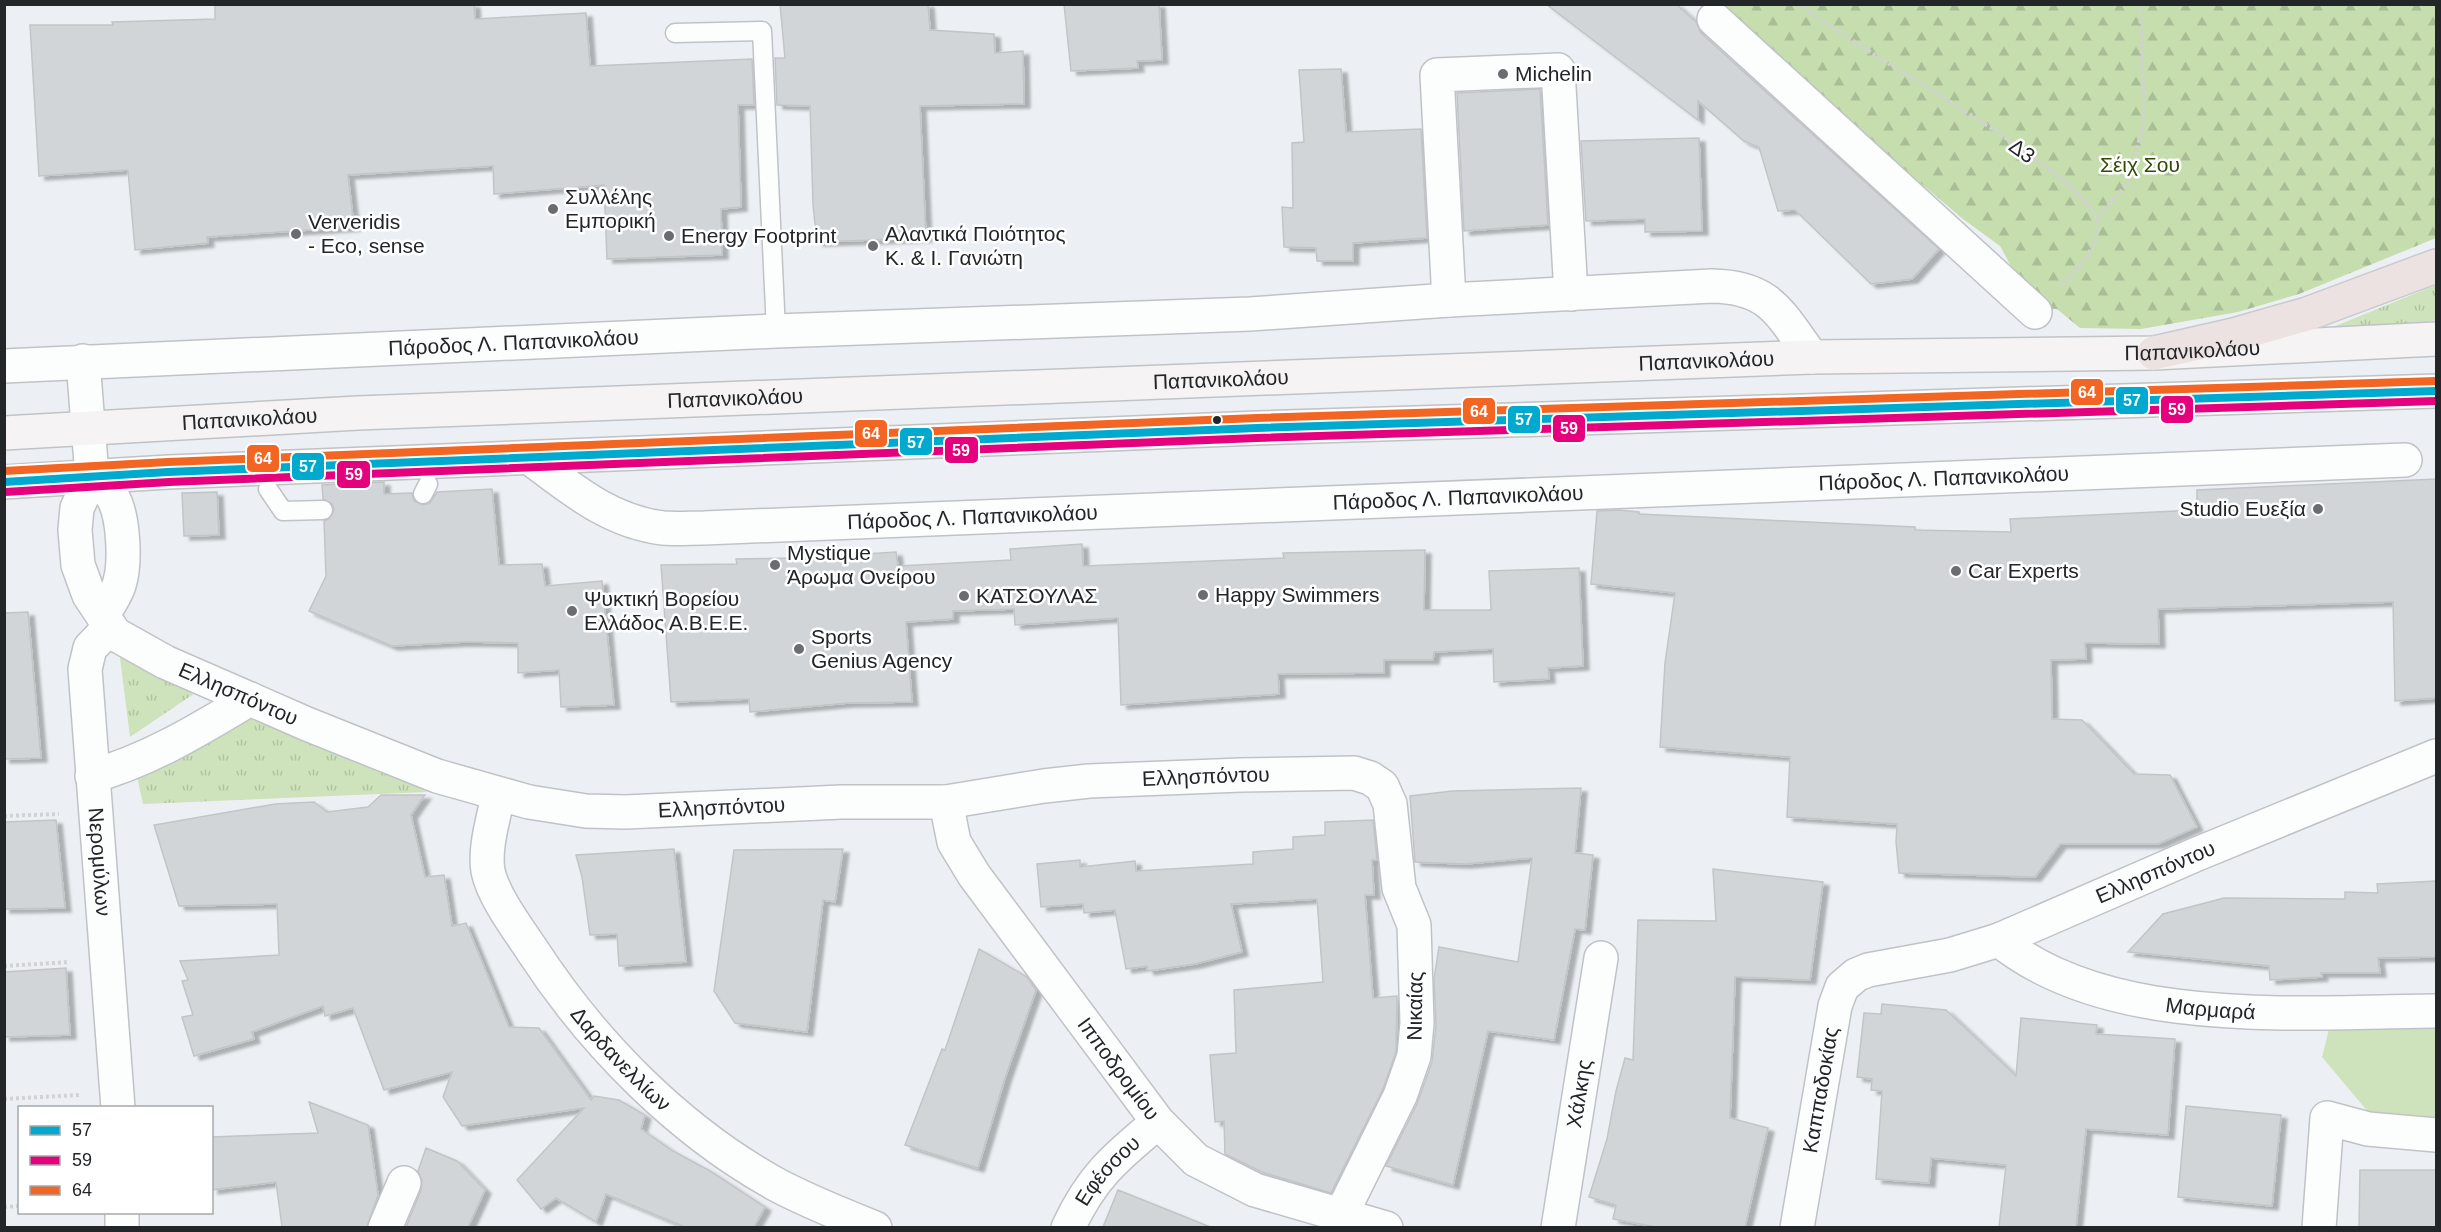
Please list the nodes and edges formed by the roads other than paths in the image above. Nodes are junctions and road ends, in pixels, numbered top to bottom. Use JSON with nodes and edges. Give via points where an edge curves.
{"nodes":[{"id":1,"x":1714,"y":19,"type":"dead end"},
{"id":2,"x":675,"y":33,"type":"dead end"},
{"id":3,"x":2436,"y":266,"type":"edge"},
{"id":4,"x":1571,"y":294,"type":"junction"},
{"id":5,"x":1449,"y":300,"type":"junction"},
{"id":6,"x":2035,"y":312,"type":"road end"},
{"id":7,"x":776,"y":331,"type":"junction"},
{"id":8,"x":2436,"y":339,"type":"edge"},
{"id":9,"x":2154,"y":353,"type":"junction"},
{"id":10,"x":1812,"y":357,"type":"junction"},
{"id":11,"x":83,"y":361,"type":"junction"},
{"id":12,"x":4,"y":366,"type":"edge"},
{"id":13,"x":2436,"y":391,"type":"edge"},
{"id":14,"x":88,"y":428,"type":"junction"},
{"id":15,"x":4,"y":433,"type":"edge"},
{"id":16,"x":530,"y":458,"type":"junction"},
{"id":17,"x":2405,"y":460,"type":"dead end"},
{"id":18,"x":92,"y":476,"type":"junction"},
{"id":19,"x":4,"y":482,"type":"edge"},
{"id":20,"x":268,"y":489,"type":"dead end"},
{"id":21,"x":323,"y":510,"type":"dead end"},
{"id":22,"x":106,"y":621,"type":"junction"},
{"id":23,"x":250,"y":699,"type":"junction"},
{"id":24,"x":2436,"y":756,"type":"edge"},
{"id":25,"x":92,"y":776,"type":"junction"},
{"id":26,"x":1382,"y":786,"type":"joint"},
{"id":27,"x":498,"y":795,"type":"junction"},
{"id":28,"x":946,"y":802,"type":"junction"},
{"id":29,"x":1999,"y":940,"type":"junction"},
{"id":30,"x":1602,"y":958,"type":"dead end"},
{"id":31,"x":1868,"y":970,"type":"joint"},
{"id":32,"x":2436,"y":1011,"type":"edge"},
{"id":33,"x":117,"y":1100,"type":"edge"},
{"id":34,"x":1158,"y":1122,"type":"junction"},
{"id":35,"x":2436,"y":1135,"type":"edge"},
{"id":36,"x":404,"y":1183,"type":"dead end"},
{"id":37,"x":1341,"y":1215,"type":"junction"},
{"id":38,"x":826,"y":1218,"type":"edge"},
{"id":39,"x":385,"y":1227,"type":"edge"},
{"id":40,"x":874,"y":1227,"type":"edge"},
{"id":41,"x":1068,"y":1227,"type":"edge"},
{"id":42,"x":1386,"y":1227,"type":"edge"},
{"id":43,"x":1558,"y":1227,"type":"edge"},
{"id":44,"x":1797,"y":1227,"type":"edge"},
{"id":45,"x":2319,"y":1227,"type":"edge"}],
"edges":[{"from":1,"to":6,"type":"street"},
{"from":2,"to":7,"type":"lane","via":[[762,31]]},
{"from":3,"to":9,"type":"highway","via":[[2307,314]]},
{"from":4,"to":5,"type":"street","name":"Πάροδος Λ. Παπανικολάου"},
{"from":4,"to":5,"type":"street","via":[[1558,70],[1437,75]]},
{"from":4,"to":10,"type":"street","name":"Πάροδος Λ. Παπανικολάου","via":[[1712,286],[1744,290],[1759,295],[1778,311]]},
{"from":5,"to":7,"type":"street","name":"Πάροδος Λ. Παπανικολάου","via":[[1250,314]]},
{"from":7,"to":11,"type":"street","name":"Πάροδος Λ. Παπανικολάου"},
{"from":8,"to":9,"type":"main road","name":"Παπανικολάου"},
{"from":9,"to":10,"type":"main road","name":"Παπανικολάου"},
{"from":10,"to":14,"type":"main road","name":"Παπανικολάου","via":[[358,413]]},
{"from":11,"to":12,"type":"street","name":"Πάροδος Λ. Παπανικολάου"},
{"from":11,"to":14,"type":"street"},
{"from":13,"to":16,"type":"main road","via":[[1281,428]]},
{"from":14,"to":15,"type":"main road","name":"Παπανικολάου"},
{"from":14,"to":18,"type":"street"},
{"from":16,"to":17,"type":"street","name":"Πάροδος Λ. Παπανικολάου","via":[[583,498],[611,513],[662,528]]},
{"from":16,"to":18,"type":"main road"},
{"from":18,"to":19,"type":"main road"},
{"from":18,"to":22,"type":"street","via":[[77,508],[76,546],[84,586]]},
{"from":18,"to":22,"type":"street","name":"Νερομύλων","via":[[111,495],[122,535],[123,563]]},
{"from":20,"to":21,"type":"lane","via":[[283,511]]},
{"from":22,"to":23,"type":"street","name":"Ελλησπόντου","via":[[124,641],[140,650]]},
{"from":22,"to":25,"type":"street","name":"Νερομύλων","via":[[85,663]]},
{"from":23,"to":25,"type":"street","via":[[128,764]]},
{"from":23,"to":27,"type":"street","name":"Ελλησπόντου","via":[[397,761]]},
{"from":24,"to":29,"type":"street","name":"Ελλησπόντου"},
{"from":25,"to":33,"type":"street","name":"Νερομύλων"},
{"from":26,"to":28,"type":"street","name":"Ελλησπόντου","via":[[1354,773],[1205,776],[1089,781]]},
{"from":26,"to":37,"type":"street","name":"Νικαίας","via":[[1390,804],[1399,888],[1414,925],[1414,1056],[1400,1096]]},
{"from":27,"to":28,"type":"street","name":"Ελλησπόντου","via":[[569,809],[626,812],[841,802]]},
{"from":27,"to":38,"type":"street","name":"Δαρδανελλίων","via":[[488,851],[489,876],[520,932],[567,1000],[615,1055],[701,1134]]},
{"from":28,"to":34,"type":"street","name":"Ιπποδρομίου","via":[[954,842],[964,860]]},
{"from":29,"to":31,"type":"street","name":"Ελλησπόντου","via":[[1950,955]]},
{"from":29,"to":32,"type":"street","name":"Μαρμαρά","via":[[2056,973],[2140,1001],[2222,1010]]},
{"from":30,"to":43,"type":"street","name":"Χάλκης"},
{"from":31,"to":44,"type":"street","name":"Καππαδοκίας","via":[[1848,980],[1835,1006]]},
{"from":34,"to":37,"type":"street","name":"Ιπποδρομίου","via":[[1196,1160],[1245,1185]]},
{"from":34,"to":41,"type":"street","name":"Εφέσσου","via":[[1098,1176]]},
{"from":35,"to":45,"type":"street","via":[[2368,1129],[2327,1118]]},
{"from":36,"to":39,"type":"street"},
{"from":37,"to":42,"type":"street","name":"Ιπποδρομίου"},
{"from":38,"to":40,"type":"street","name":"Δαρδανελλίων"}]}
